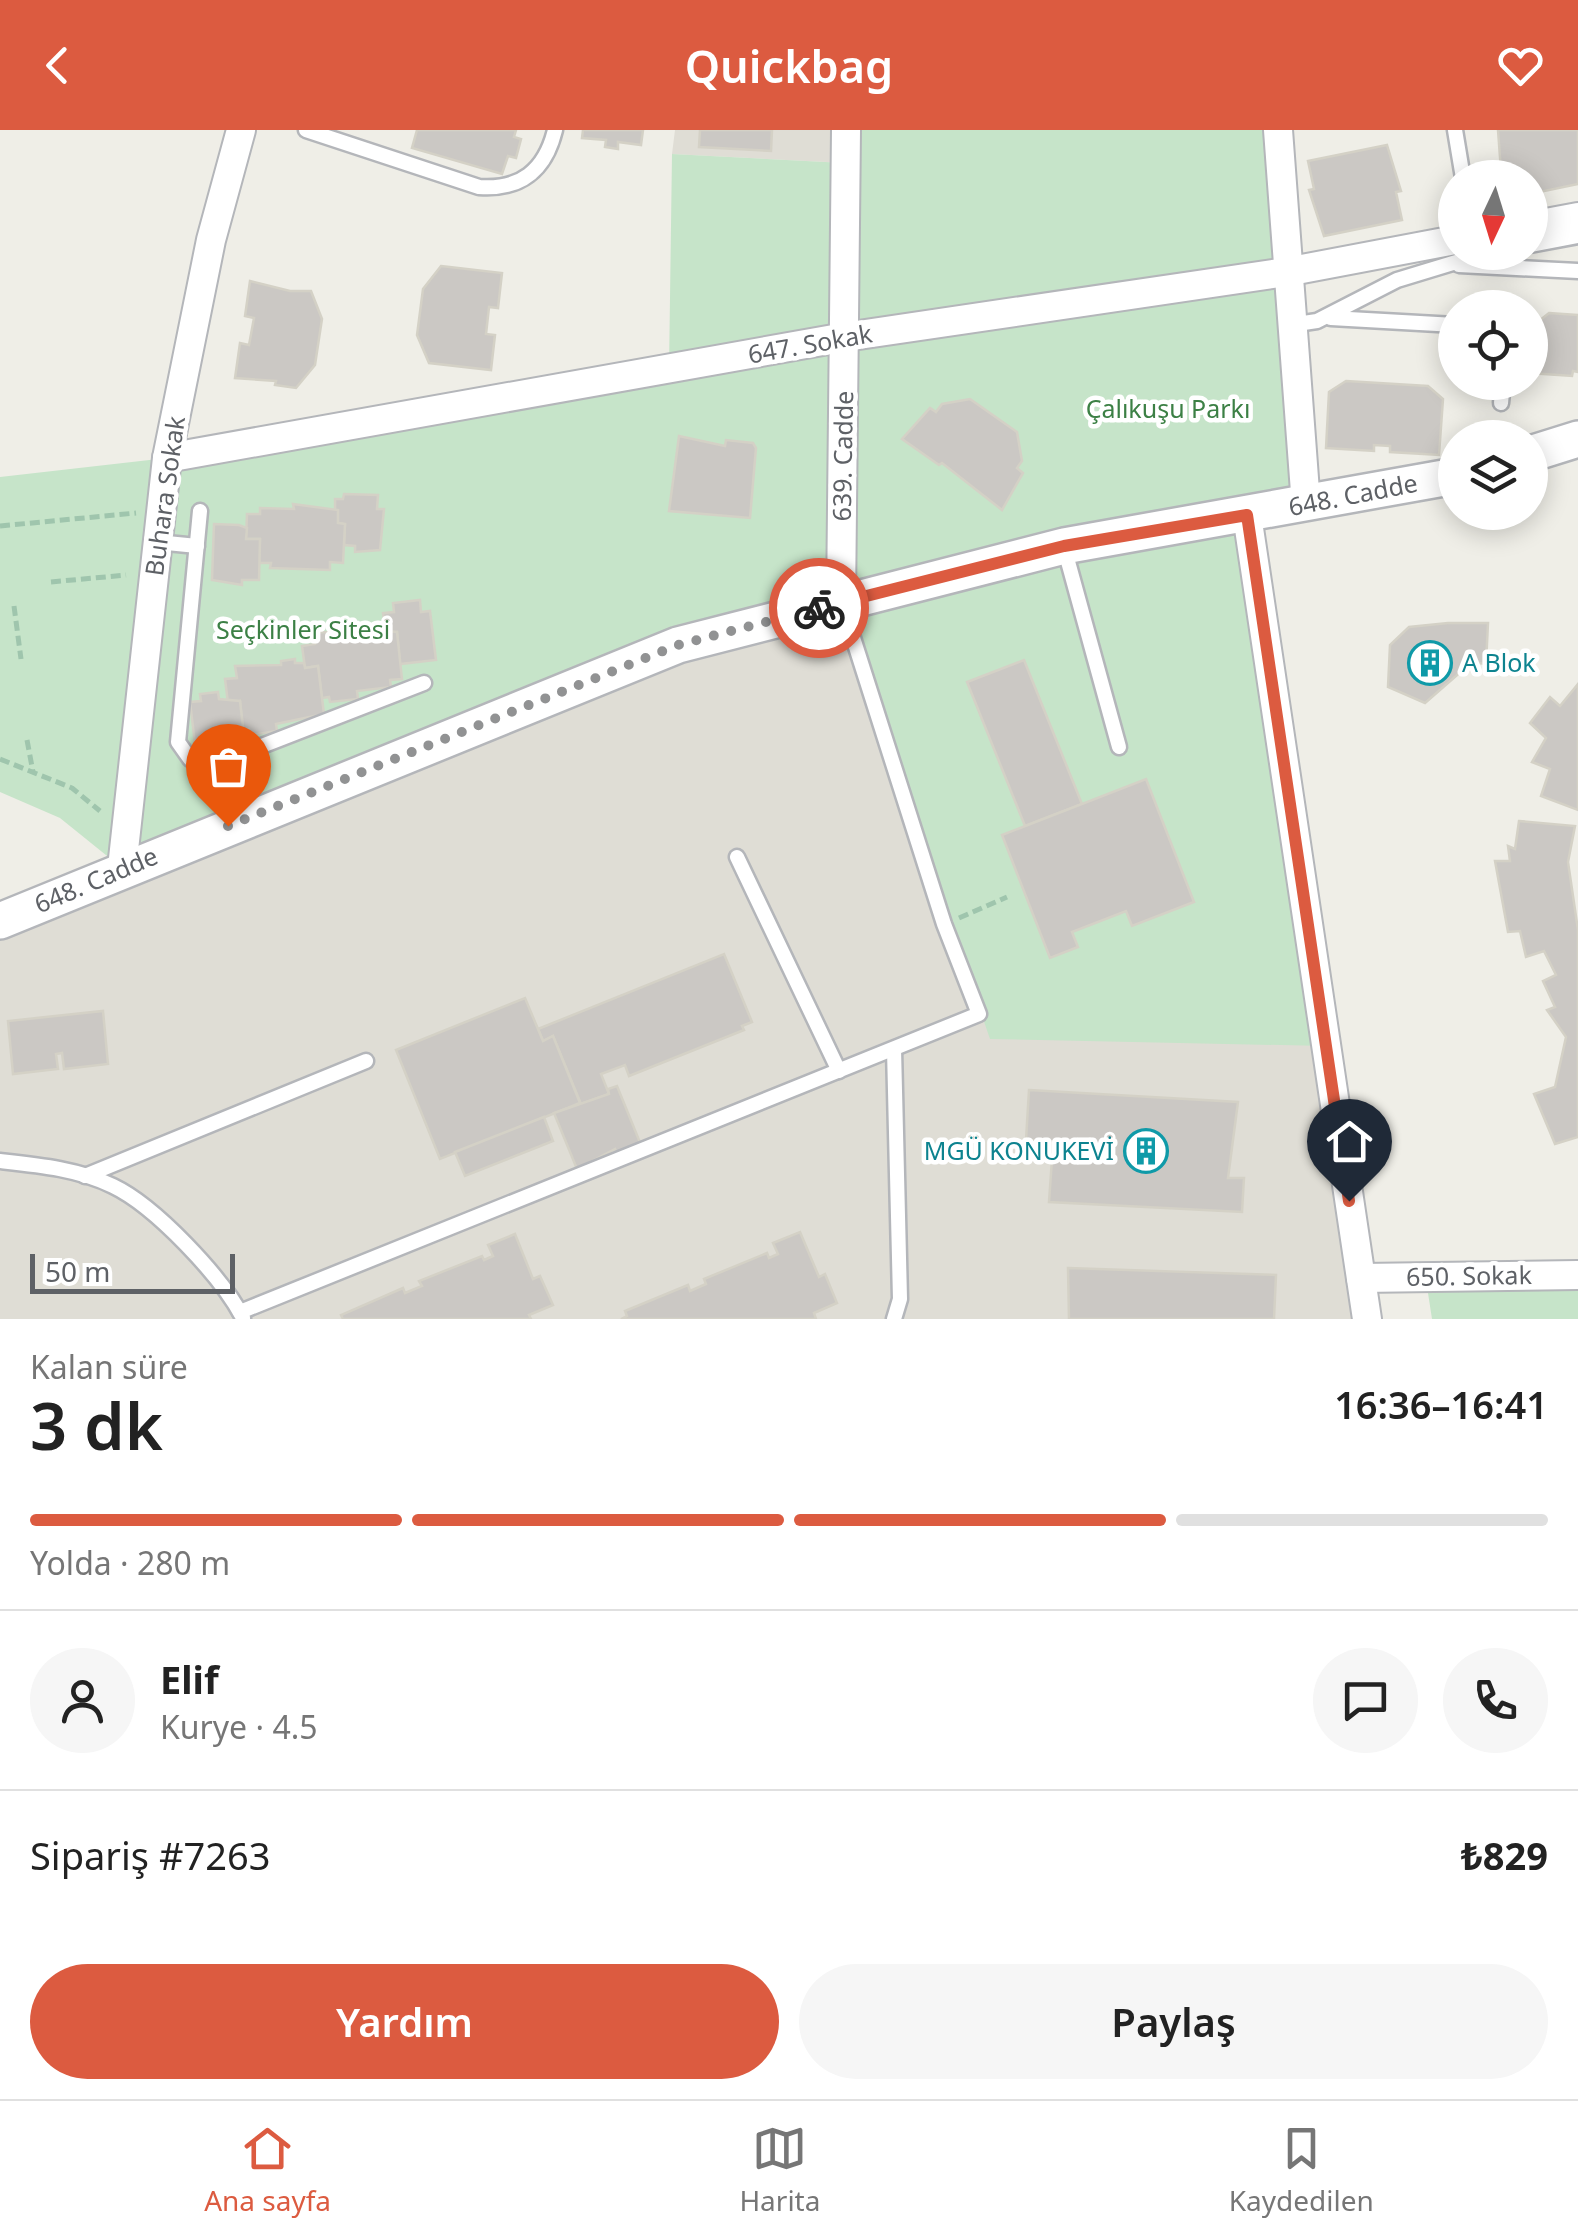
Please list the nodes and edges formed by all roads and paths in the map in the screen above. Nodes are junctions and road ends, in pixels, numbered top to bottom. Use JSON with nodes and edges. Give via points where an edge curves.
{"nodes":[{"id":1,"x":242,"y":130,"type":"edge"},
{"id":2,"x":306,"y":130,"type":"edge"},
{"id":3,"x":555,"y":130,"type":"edge"},
{"id":4,"x":846,"y":130,"type":"edge"},
{"id":5,"x":1278,"y":130,"type":"edge"},
{"id":6,"x":1455,"y":130,"type":"edge"},
{"id":7,"x":1461,"y":160,"type":"edge"},
{"id":8,"x":1578,"y":217,"type":"edge"},
{"id":9,"x":1548,"y":223,"type":"edge"},
{"id":10,"x":1578,"y":236,"type":"edge"},
{"id":11,"x":1548,"y":242,"type":"edge"},
{"id":12,"x":1438,"y":253,"type":"edge"},
{"id":13,"x":1438,"y":258,"type":"edge"},
{"id":14,"x":1548,"y":267,"type":"edge"},
{"id":15,"x":1578,"y":271,"type":"edge"},
{"id":16,"x":1286,"y":272,"type":"junction"},
{"id":17,"x":1327,"y":318,"type":"junction"},
{"id":18,"x":1438,"y":324,"type":"edge"},
{"id":19,"x":1290,"y":325,"type":"junction"},
{"id":20,"x":844,"y":337,"type":"junction"},
{"id":21,"x":1501,"y":400,"type":"edge"},
{"id":22,"x":1501,"y":403,"type":"dead end"},
{"id":23,"x":1578,"y":439,"type":"edge"},
{"id":24,"x":1548,"y":448,"type":"edge"},
{"id":25,"x":167,"y":458,"type":"junction"},
{"id":26,"x":1438,"y":479,"type":"edge"},
{"id":27,"x":1306,"y":505,"type":"junction"},
{"id":28,"x":161,"y":510,"type":"junction"},
{"id":29,"x":200,"y":510,"type":"dead end"},
{"id":30,"x":1247,"y":515,"type":"junction"},
{"id":31,"x":0,"y":526,"type":"edge"},
{"id":32,"x":158,"y":542,"type":"junction"},
{"id":33,"x":197,"y":546,"type":"junction"},
{"id":34,"x":1064,"y":546,"type":"junction"},
{"id":35,"x":154,"y":572,"type":"junction"},
{"id":36,"x":52,"y":582,"type":"dead end"},
{"id":37,"x":842,"y":602,"type":"junction"},
{"id":38,"x":14,"y":606,"type":"dead end"},
{"id":39,"x":21,"y":659,"type":"dead end"},
{"id":40,"x":424,"y":683,"type":"dead end"},
{"id":41,"x":27,"y":740,"type":"dead end"},
{"id":42,"x":1119,"y":746,"type":"dead end"},
{"id":43,"x":0,"y":759,"type":"edge"},
{"id":44,"x":33,"y":772,"type":"junction"},
{"id":45,"x":126,"y":832,"type":"junction"},
{"id":46,"x":737,"y":857,"type":"dead end"},
{"id":47,"x":122,"y":868,"type":"junction"},
{"id":48,"x":1007,"y":897,"type":"dead end"},
{"id":49,"x":0,"y":921,"type":"edge"},
{"id":50,"x":944,"y":924,"type":"junction"},
{"id":51,"x":894,"y":1049,"type":"junction"},
{"id":52,"x":366,"y":1061,"type":"dead end"},
{"id":53,"x":839,"y":1071,"type":"junction"},
{"id":54,"x":0,"y":1161,"type":"edge"},
{"id":55,"x":85,"y":1176,"type":"junction"},
{"id":56,"x":1578,"y":1274,"type":"edge"},
{"id":57,"x":1361,"y":1278,"type":"junction"},
{"id":58,"x":241,"y":1316,"type":"edge"},
{"id":59,"x":894,"y":1319,"type":"edge"},
{"id":60,"x":1366,"y":1319,"type":"edge"}],
"edges":[{"from":1,"to":25,"type":"street","name":"Buhara Sokak","via":[[211,240]]},
{"from":2,"to":3,"type":"lane","via":[[499,188],[517,185],[539,168]]},
{"from":4,"to":20,"type":"street","name":"639. Cadde"},
{"from":5,"to":16,"type":"street"},
{"from":6,"to":7,"type":"lane"},
{"from":8,"to":9,"type":"street"},
{"from":10,"to":11,"type":"lane"},
{"from":12,"to":16,"type":"street","name":"647. Sokak"},
{"from":13,"to":17,"type":"lane"},
{"from":14,"to":15,"type":"lane"},
{"from":16,"to":19,"type":"street"},
{"from":16,"to":20,"type":"street","name":"647. Sokak"},
{"from":17,"to":18,"type":"lane"},
{"from":17,"to":19,"type":"lane"},
{"from":19,"to":27,"type":"street"},
{"from":20,"to":25,"type":"street","name":"647. Sokak"},
{"from":20,"to":37,"type":"street","name":"639. Cadde"},
{"from":21,"to":22,"type":"lane"},
{"from":23,"to":24,"type":"street"},
{"from":25,"to":28,"type":"street","name":"Buhara Sokak"},
{"from":26,"to":27,"type":"street","name":"648. Cadde"},
{"from":27,"to":30,"type":"street","name":"648. Cadde"},
{"from":28,"to":31,"type":"path"},
{"from":28,"to":32,"type":"street","name":"Buhara Sokak"},
{"from":29,"to":33,"type":"lane"},
{"from":30,"to":34,"type":"street","name":"648. Cadde"},
{"from":30,"to":57,"type":"street"},
{"from":32,"to":33,"type":"lane"},
{"from":32,"to":35,"type":"street","name":"Buhara Sokak"},
{"from":33,"to":40,"type":"lane","via":[[178,742],[190,759],[213,765]]},
{"from":34,"to":37,"type":"street","name":"648. Cadde"},
{"from":34,"to":42,"type":"lane"},
{"from":35,"to":36,"type":"path"},
{"from":35,"to":45,"type":"street","name":"Buhara Sokak"},
{"from":37,"to":47,"type":"street","name":"648. Cadde","via":[[678,645]]},
{"from":37,"to":50,"type":"lane"},
{"from":38,"to":39,"type":"path"},
{"from":41,"to":44,"type":"path"},
{"from":43,"to":44,"type":"path"},
{"from":44,"to":45,"type":"path","via":[[72,788]]},
{"from":45,"to":47,"type":"street","name":"Buhara Sokak"},
{"from":46,"to":53,"type":"lane"},
{"from":47,"to":49,"type":"street","name":"648. Cadde"},
{"from":48,"to":50,"type":"path"},
{"from":50,"to":51,"type":"lane","via":[[979,1014]]},
{"from":51,"to":53,"type":"lane"},
{"from":51,"to":59,"type":"lane","via":[[900,1299]]},
{"from":52,"to":55,"type":"lane"},
{"from":53,"to":58,"type":"lane"},
{"from":54,"to":55,"type":"lane"},
{"from":55,"to":58,"type":"lane","via":[[114,1186],[142,1207],[192,1254]]},
{"from":56,"to":57,"type":"street","name":"650. Sokak"},
{"from":57,"to":60,"type":"street"}]}
